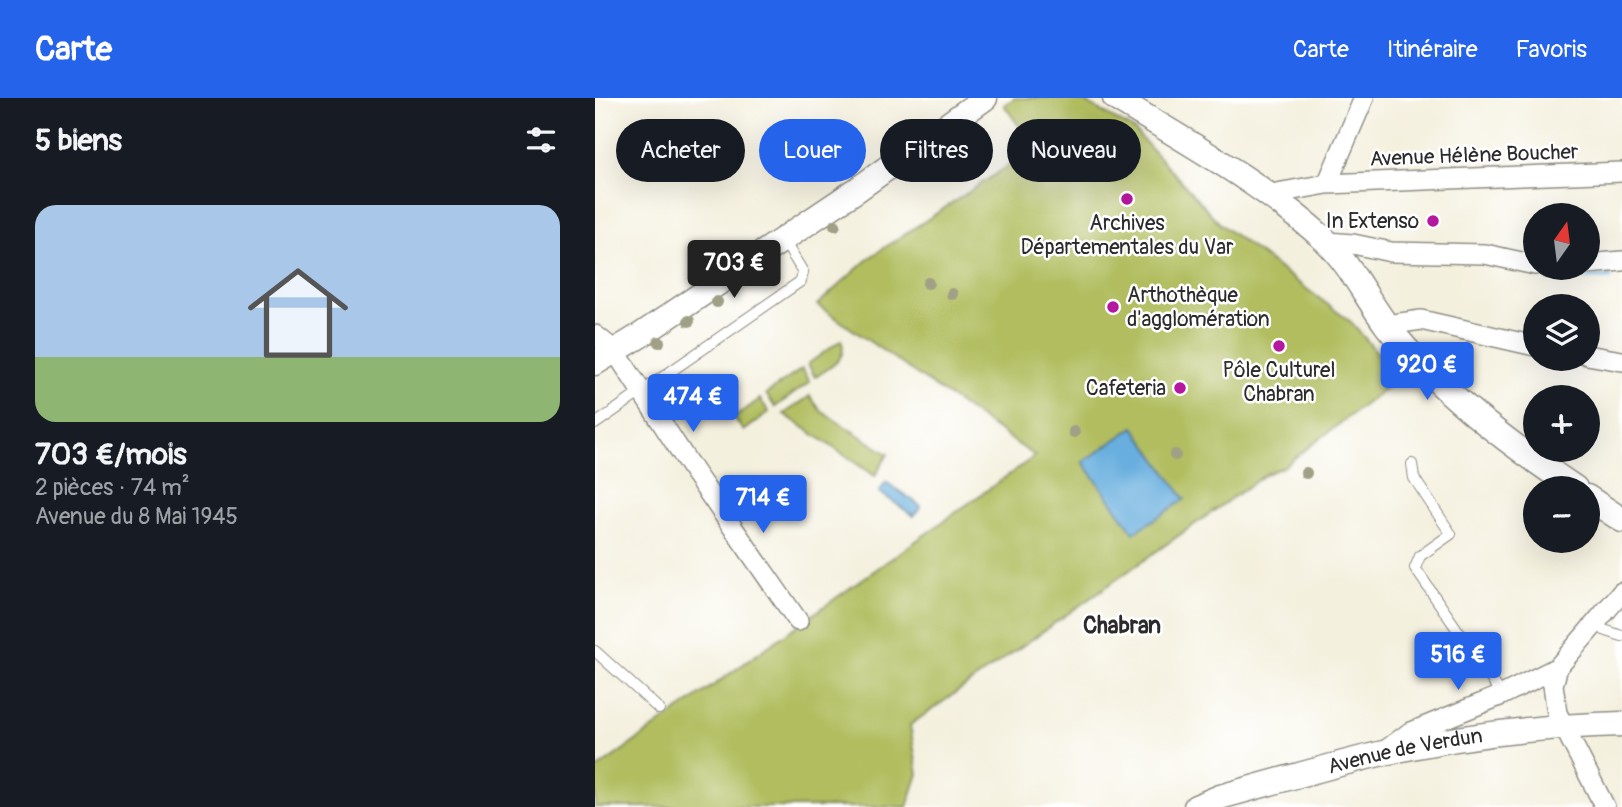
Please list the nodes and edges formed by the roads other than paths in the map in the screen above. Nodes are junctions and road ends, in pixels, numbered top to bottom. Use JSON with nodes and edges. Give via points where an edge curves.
{"nodes":[{"id":1,"x":985,"y":98,"type":"edge"},
{"id":2,"x":1115,"y":98,"type":"edge"},
{"id":3,"x":1364,"y":98,"type":"edge"},
{"id":4,"x":1622,"y":172,"type":"edge"},
{"id":5,"x":1327,"y":184,"type":"junction"},
{"id":6,"x":1271,"y":194,"type":"junction"},
{"id":7,"x":783,"y":239,"type":"junction"},
{"id":8,"x":1332,"y":249,"type":"junction"},
{"id":9,"x":1622,"y":261,"type":"edge"},
{"id":10,"x":1523,"y":262,"type":"edge"},
{"id":11,"x":1600,"y":263,"type":"edge"},
{"id":12,"x":1387,"y":325,"type":"junction"},
{"id":13,"x":595,"y":335,"type":"edge"},
{"id":14,"x":1523,"y":343,"type":"edge"},
{"id":15,"x":605,"y":357,"type":"edge"},
{"id":16,"x":1600,"y":357,"type":"edge"},
{"id":17,"x":1622,"y":361,"type":"edge"},
{"id":18,"x":641,"y":391,"type":"junction"},
{"id":19,"x":595,"y":424,"type":"edge"},
{"id":20,"x":1412,"y":464,"type":"dead end"},
{"id":21,"x":1557,"y":476,"type":"edge"},
{"id":22,"x":1600,"y":506,"type":"edge"},
{"id":23,"x":1622,"y":520,"type":"edge"},
{"id":24,"x":1622,"y":592,"type":"edge"},
{"id":25,"x":798,"y":621,"type":"dead end"},
{"id":26,"x":1596,"y":623,"type":"junction"},
{"id":27,"x":1622,"y":636,"type":"edge"},
{"id":28,"x":595,"y":651,"type":"edge"},
{"id":29,"x":1558,"y":667,"type":"junction"},
{"id":30,"x":1503,"y":695,"type":"junction"},
{"id":31,"x":659,"y":709,"type":"dead end"},
{"id":32,"x":1622,"y":724,"type":"edge"},
{"id":33,"x":1566,"y":727,"type":"junction"},
{"id":34,"x":1381,"y":754,"type":"junction"},
{"id":35,"x":1196,"y":807,"type":"edge"},
{"id":36,"x":1605,"y":807,"type":"edge"}],
"edges":[{"from":1,"to":7,"type":"street"},
{"from":2,"to":6,"type":"street"},
{"from":3,"to":5,"type":"street"},
{"from":4,"to":5,"type":"street","name":"Avenue Hélène Boucher"},
{"from":5,"to":6,"type":"street","name":"Avenue Hélène Boucher"},
{"from":6,"to":8,"type":"street"},
{"from":7,"to":15,"type":"street"},
{"from":7,"to":18,"type":"lane","via":[[803,272],[801,281]]},
{"from":8,"to":10,"type":"street","via":[[1353,244],[1391,252],[1485,254]]},
{"from":8,"to":12,"type":"street"},
{"from":9,"to":11,"type":"street"},
{"from":12,"to":14,"type":"street","via":[[1421,320]]},
{"from":12,"to":21,"type":"street","via":[[1463,405]]},
{"from":13,"to":15,"type":"street"},
{"from":15,"to":18,"type":"street"},
{"from":16,"to":17,"type":"street"},
{"from":18,"to":19,"type":"lane"},
{"from":18,"to":25,"type":"street"},
{"from":20,"to":30,"type":"lane","via":[[1414,478],[1451,534],[1420,556],[1415,568]]},
{"from":22,"to":23,"type":"street"},
{"from":24,"to":26,"type":"street"},
{"from":26,"to":27,"type":"lane"},
{"from":26,"to":29,"type":"street"},
{"from":28,"to":31,"type":"lane"},
{"from":29,"to":30,"type":"street"},
{"from":29,"to":33,"type":"street","via":[[1555,701]]},
{"from":30,"to":34,"type":"street","via":[[1409,733]]},
{"from":32,"to":33,"type":"street","name":"Avenue de Verdun"},
{"from":33,"to":34,"type":"street","name":"Avenue de Verdun"},
{"from":33,"to":36,"type":"street"},
{"from":34,"to":35,"type":"street","name":"Avenue de Verdun"}]}
